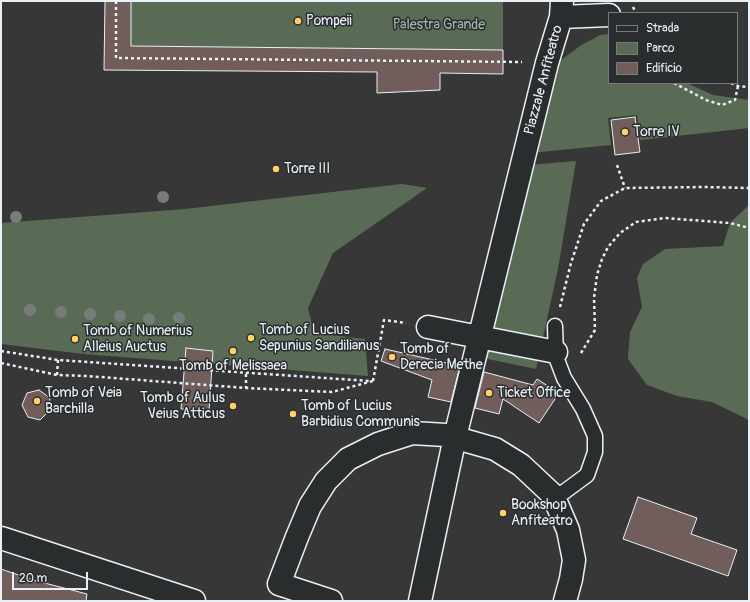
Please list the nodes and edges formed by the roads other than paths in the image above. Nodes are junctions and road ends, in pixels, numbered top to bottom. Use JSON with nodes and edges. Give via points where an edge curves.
{"nodes":[{"id":1,"x":562,"y":9,"type":"edge"},
{"id":2,"x":608,"y":15,"type":"edge"},
{"id":3,"x":555,"y":326,"type":"road end"},
{"id":4,"x":428,"y":327,"type":"dead end"},
{"id":5,"x":480,"y":337,"type":"junction"},
{"id":6,"x":556,"y":352,"type":"junction"},
{"id":7,"x":455,"y":437,"type":"junction"},
{"id":8,"x":553,"y":495,"type":"junction"},
{"id":9,"x":1,"y":538,"type":"edge"},
{"id":10,"x":194,"y":601,"type":"edge"},
{"id":11,"x":331,"y":601,"type":"edge"},
{"id":12,"x":420,"y":601,"type":"edge"},
{"id":13,"x":565,"y":601,"type":"edge"}],
"edges":[{"from":1,"to":2,"type":"street","name":"Piazzale Anfiteatro"},
{"from":1,"to":5,"type":"street","name":"Piazzale Anfiteatro"},
{"from":3,"to":6,"type":"lane"},
{"from":4,"to":5,"type":"street"},
{"from":5,"to":6,"type":"street"},
{"from":5,"to":7,"type":"street","name":"Piazzale Anfiteatro"},
{"from":6,"to":8,"type":"lane","via":[[564,378],[583,409],[595,436],[595,452],[587,475],[564,492]]},
{"from":7,"to":8,"type":"street","via":[[495,449],[521,465]]},
{"from":7,"to":11,"type":"street","via":[[412,433],[378,444],[348,459],[326,481],[310,506],[279,584]]},
{"from":7,"to":12,"type":"street","name":"Piazzale Anfiteatro"},
{"from":8,"to":13,"type":"street","via":[[568,530],[574,560]]},
{"from":9,"to":10,"type":"street"}]}
